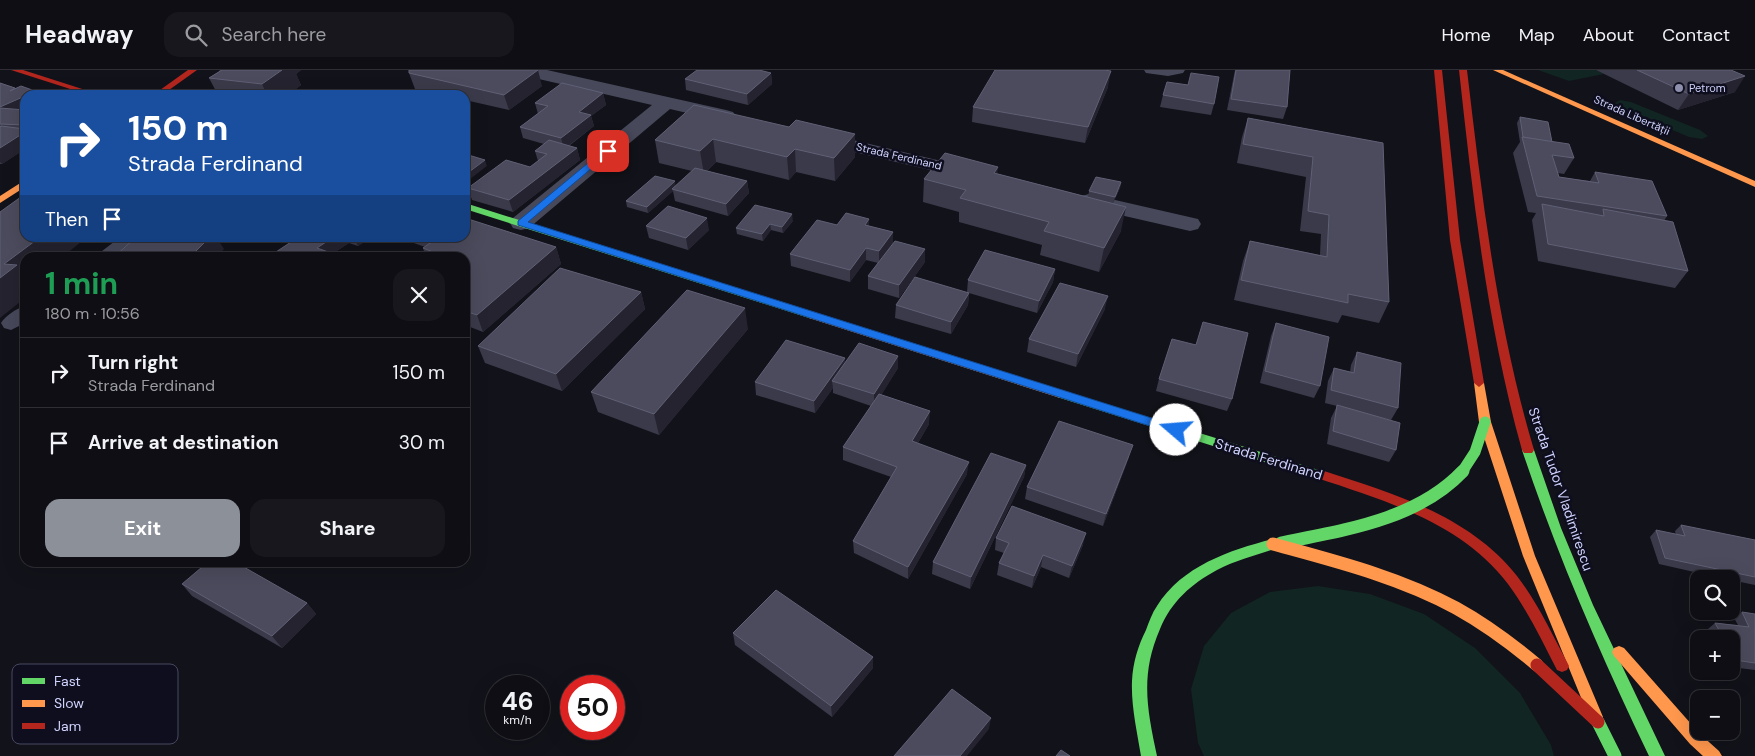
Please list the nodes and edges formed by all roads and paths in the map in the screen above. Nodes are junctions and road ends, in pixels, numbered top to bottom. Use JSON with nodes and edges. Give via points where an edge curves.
{"nodes":[{"id":1,"x":15,"y":70,"type":"edge"},
{"id":2,"x":193,"y":70,"type":"edge"},
{"id":3,"x":523,"y":70,"type":"edge"},
{"id":4,"x":1151,"y":70,"type":"edge"},
{"id":5,"x":1178,"y":70,"type":"edge"},
{"id":6,"x":1438,"y":70,"type":"edge"},
{"id":7,"x":1462,"y":70,"type":"edge"},
{"id":8,"x":1498,"y":70,"type":"edge"},
{"id":9,"x":81,"y":90,"type":"edge"},
{"id":10,"x":164,"y":90,"type":"edge"},
{"id":11,"x":666,"y":103,"type":"junction"},
{"id":12,"x":741,"y":120,"type":"edge"},
{"id":13,"x":799,"y":133,"type":"edge"},
{"id":14,"x":993,"y":178,"type":"edge"},
{"id":15,"x":1755,"y":184,"type":"edge"},
{"id":16,"x":20,"y":186,"type":"edge"},
{"id":17,"x":1071,"y":197,"type":"edge"},
{"id":18,"x":0,"y":200,"type":"edge"},
{"id":19,"x":470,"y":208,"type":"edge"},
{"id":20,"x":521,"y":223,"type":"junction"},
{"id":21,"x":1190,"y":224,"type":"dead end"},
{"id":22,"x":124,"y":242,"type":"edge"},
{"id":23,"x":110,"y":252,"type":"edge"},
{"id":24,"x":1485,"y":422,"type":"junction"},
{"id":25,"x":1273,"y":544,"type":"junction"},
{"id":26,"x":1596,"y":625,"type":"junction"},
{"id":27,"x":1598,"y":722,"type":"junction"},
{"id":28,"x":1600,"y":740,"type":"junction"},
{"id":29,"x":1149,"y":756,"type":"edge"},
{"id":30,"x":1608,"y":756,"type":"edge"},
{"id":31,"x":1615,"y":756,"type":"edge"},
{"id":32,"x":1657,"y":756,"type":"edge"},
{"id":33,"x":1714,"y":756,"type":"edge"}],
"edges":[{"from":1,"to":9,"type":"main road"},
{"from":2,"to":10,"type":"main road"},
{"from":3,"to":11,"type":"street"},
{"from":4,"to":5,"type":"lane"},
{"from":6,"to":24,"type":"main road","via":[[1455,240]]},
{"from":7,"to":26,"type":"main road","name":"Strada Tudor Vladimirescu","via":[[1494,310],[1511,389],[1535,471]]},
{"from":8,"to":15,"type":"main road","name":"Strada Libertății"},
{"from":11,"to":12,"type":"street"},
{"from":11,"to":20,"type":"street"},
{"from":13,"to":14,"type":"street","name":"Strada Ferdinand"},
{"from":16,"to":18,"type":"main road"},
{"from":17,"to":21,"type":"street"},
{"from":19,"to":20,"type":"main road","name":"Strada Ferdinand"},
{"from":20,"to":28,"type":"main road","name":"Strada Ferdinand","via":[[1330,478],[1443,521],[1475,542],[1502,568],[1546,636]]},
{"from":22,"to":23,"type":"lane"},
{"from":24,"to":25,"type":"main road","bridge":true,"via":[[1462,474],[1441,491],[1383,520]]},
{"from":24,"to":27,"type":"main road","bridge":true,"via":[[1529,556]]},
{"from":25,"to":27,"type":"main road","bridge":true,"via":[[1361,567],[1432,596],[1476,619],[1558,682]]},
{"from":25,"to":29,"type":"main road","via":[[1244,551],[1213,565],[1186,583],[1163,608],[1145,646],[1140,668],[1142,725]]},
{"from":26,"to":32,"type":"main road","name":"Strada Tudor Vladimirescu"},
{"from":26,"to":33,"type":"main road","via":[[1643,682]]},
{"from":27,"to":31,"type":"main road","bridge":true},
{"from":28,"to":30,"type":"main road"},
{"from":28,"to":31,"type":"main road"}]}
